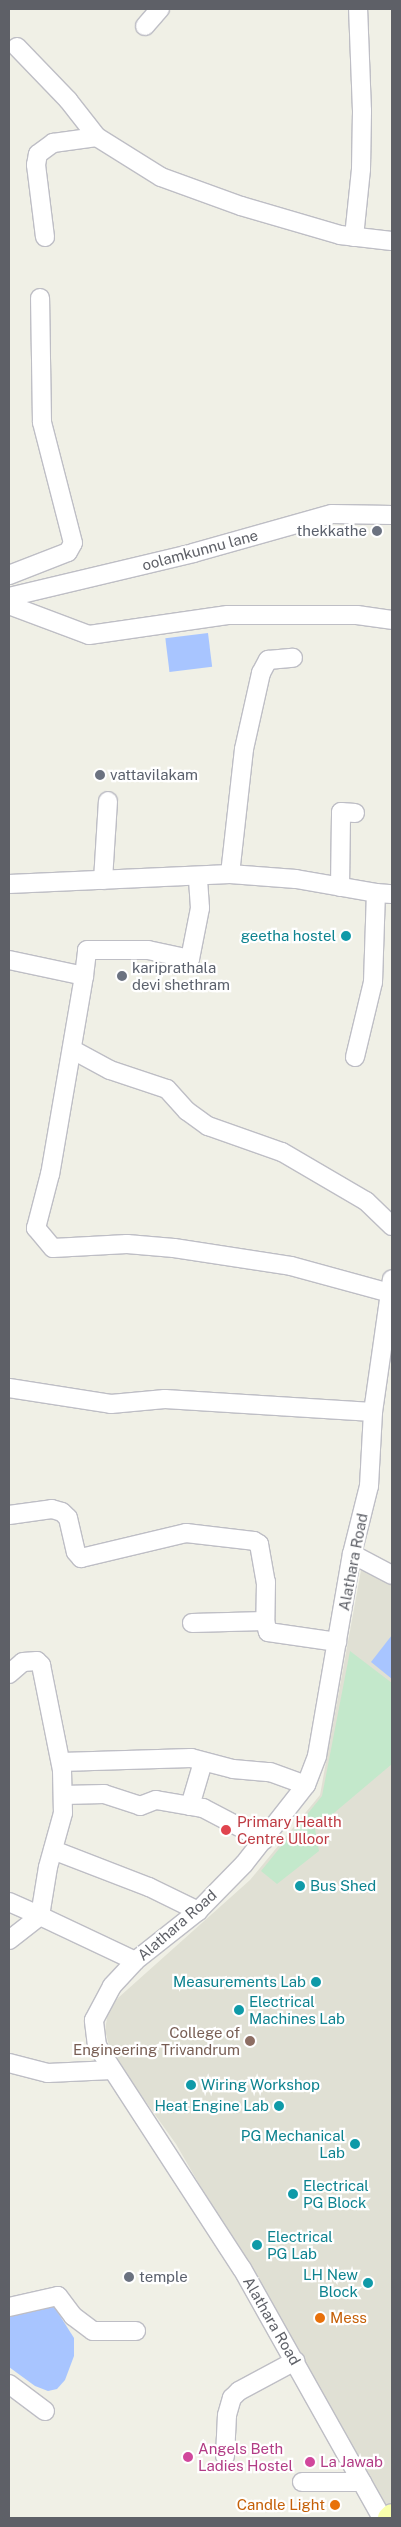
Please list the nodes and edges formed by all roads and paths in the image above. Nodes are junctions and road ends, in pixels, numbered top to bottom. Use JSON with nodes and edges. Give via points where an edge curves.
{"nodes":[{"id":1,"x":160,"y":9,"type":"edge"},
{"id":2,"x":358,"y":9,"type":"edge"},
{"id":3,"x":144,"y":26,"type":"dead end"},
{"id":4,"x":16,"y":47,"type":"dead end"},
{"id":5,"x":98,"y":137,"type":"junction"},
{"id":6,"x":45,"y":237,"type":"dead end"},
{"id":7,"x":354,"y":238,"type":"junction"},
{"id":8,"x":392,"y":240,"type":"edge"},
{"id":9,"x":40,"y":298,"type":"dead end"},
{"id":10,"x":392,"y":515,"type":"edge"},
{"id":11,"x":9,"y":575,"type":"edge"},
{"id":12,"x":9,"y":597,"type":"edge"},
{"id":13,"x":9,"y":605,"type":"edge"},
{"id":14,"x":392,"y":620,"type":"edge"},
{"id":15,"x":293,"y":658,"type":"dead end"},
{"id":16,"x":108,"y":801,"type":"dead end"},
{"id":17,"x":355,"y":813,"type":"dead end"},
{"id":18,"x":230,"y":874,"type":"junction"},
{"id":19,"x":198,"y":876,"type":"junction"},
{"id":20,"x":103,"y":880,"type":"junction"},
{"id":21,"x":9,"y":884,"type":"edge"},
{"id":22,"x":340,"y":887,"type":"junction"},
{"id":23,"x":384,"y":893,"type":"edge"},
{"id":24,"x":9,"y":960,"type":"edge"},
{"id":25,"x":84,"y":976,"type":"junction"},
{"id":26,"x":73,"y":1050,"type":"junction"},
{"id":27,"x":355,"y":1057,"type":"dead end"},
{"id":28,"x":392,"y":1226,"type":"edge"},
{"id":29,"x":391,"y":1286,"type":"edge"},
{"id":30,"x":9,"y":1388,"type":"edge"},
{"id":31,"x":373,"y":1412,"type":"junction"},
{"id":32,"x":9,"y":1515,"type":"edge"},
{"id":33,"x":352,"y":1554,"type":"junction"},
{"id":34,"x":392,"y":1575,"type":"edge"},
{"id":35,"x":265,"y":1621,"type":"junction"},
{"id":36,"x":192,"y":1623,"type":"dead end"},
{"id":37,"x":337,"y":1642,"type":"junction"},
{"id":38,"x":9,"y":1674,"type":"edge"},
{"id":39,"x":61,"y":1762,"type":"junction"},
{"id":40,"x":203,"y":1762,"type":"junction"},
{"id":41,"x":306,"y":1784,"type":"junction"},
{"id":42,"x":63,"y":1795,"type":"junction"},
{"id":43,"x":190,"y":1806,"type":"junction"},
{"id":44,"x":264,"y":1840,"type":"junction"},
{"id":45,"x":53,"y":1850,"type":"junction"},
{"id":46,"x":9,"y":1902,"type":"edge"},
{"id":47,"x":198,"y":1911,"type":"junction"},
{"id":48,"x":40,"y":1916,"type":"junction"},
{"id":49,"x":9,"y":1940,"type":"edge"},
{"id":50,"x":135,"y":1961,"type":"junction"},
{"id":51,"x":9,"y":2063,"type":"edge"},
{"id":52,"x":112,"y":2070,"type":"junction"},
{"id":53,"x":9,"y":2308,"type":"edge"},
{"id":54,"x":136,"y":2331,"type":"dead end"},
{"id":55,"x":296,"y":2361,"type":"junction"},
{"id":56,"x":9,"y":2384,"type":"edge"},
{"id":57,"x":45,"y":2411,"type":"dead end"},
{"id":58,"x":225,"y":2456,"type":"dead end"},
{"id":59,"x":302,"y":2482,"type":"dead end"},
{"id":60,"x":362,"y":2482,"type":"junction"},
{"id":61,"x":392,"y":2515,"type":"edge"},
{"id":62,"x":382,"y":2518,"type":"edge"},
{"id":63,"x":389,"y":2518,"type":"edge"}],
"edges":[{"from":1,"to":3,"type":"street"},
{"from":2,"to":7,"type":"street","via":[[361,169]]},
{"from":4,"to":5,"type":"street","via":[[68,100]]},
{"from":5,"to":6,"type":"street","via":[[53,143],[38,154],[36,165]]},
{"from":5,"to":7,"type":"street","via":[[161,177],[241,206]]},
{"from":7,"to":8,"type":"street"},
{"from":9,"to":11,"type":"street","via":[[42,422],[74,543],[68,552]]},
{"from":10,"to":12,"type":"street","name":"oolamkunnu lane","via":[[332,514],[193,553]]},
{"from":13,"to":14,"type":"street","via":[[89,635],[228,615],[356,615]]},
{"from":15,"to":18,"type":"street","via":[[268,660],[261,673],[244,749]]},
{"from":16,"to":20,"type":"street"},
{"from":17,"to":22,"type":"street","via":[[341,812]]},
{"from":18,"to":19,"type":"street"},
{"from":18,"to":22,"type":"street"},
{"from":19,"to":20,"type":"street"},
{"from":19,"to":25,"type":"street","via":[[200,908],[190,959],[148,950],[87,950]]},
{"from":20,"to":21,"type":"street"},
{"from":22,"to":23,"type":"street"},
{"from":23,"to":27,"type":"street","via":[[374,982]]},
{"from":24,"to":25,"type":"street"},
{"from":25,"to":26,"type":"street"},
{"from":26,"to":28,"type":"street","via":[[110,1070],[167,1089],[186,1111],[208,1126],[282,1152],[366,1201]]},
{"from":26,"to":29,"type":"street","via":[[50,1174],[36,1228],[53,1248],[127,1244],[174,1248]]},
{"from":29,"to":31,"type":"street","name":"Alathara Road"},
{"from":30,"to":31,"type":"street","via":[[111,1404],[164,1399]]},
{"from":31,"to":33,"type":"street","name":"Alathara Road","via":[[368,1486]]},
{"from":32,"to":35,"type":"street","via":[[52,1509],[62,1512],[68,1518],[76,1552],[81,1558],[186,1534],[254,1541],[259,1544],[266,1582]]},
{"from":33,"to":34,"type":"street"},
{"from":33,"to":37,"type":"street","name":"Alathara Road"},
{"from":35,"to":36,"type":"street"},
{"from":35,"to":37,"type":"street","via":[[268,1632],[279,1636]]},
{"from":37,"to":41,"type":"street","name":"Alathara Road","via":[[317,1756]]},
{"from":38,"to":39,"type":"street","via":[[23,1662],[37,1661],[41,1665]]},
{"from":39,"to":40,"type":"street","via":[[191,1758]]},
{"from":39,"to":42,"type":"street"},
{"from":40,"to":41,"type":"street","via":[[232,1769],[270,1772]]},
{"from":40,"to":43,"type":"street"},
{"from":41,"to":44,"type":"street","name":"Alathara Road"},
{"from":42,"to":43,"type":"street","via":[[104,1794],[140,1806],[156,1800]]},
{"from":42,"to":45,"type":"street","via":[[63,1813]]},
{"from":43,"to":44,"type":"street","via":[[203,1808]]},
{"from":44,"to":47,"type":"street","name":"Alathara Road"},
{"from":45,"to":47,"type":"street","via":[[150,1887]]},
{"from":45,"to":48,"type":"street"},
{"from":46,"to":48,"type":"street"},
{"from":47,"to":50,"type":"street","name":"Alathara Road"},
{"from":48,"to":49,"type":"street"},
{"from":48,"to":50,"type":"street"},
{"from":50,"to":52,"type":"street","name":"Alathara Road","via":[[112,1986],[95,2016],[96,2041]]},
{"from":51,"to":52,"type":"street","via":[[48,2073]]},
{"from":52,"to":55,"type":"street","name":"Alathara Road","via":[[168,2151]]},
{"from":53,"to":54,"type":"street","via":[[58,2296],[72,2316],[93,2331]]},
{"from":55,"to":58,"type":"street","via":[[239,2391],[232,2398],[227,2415]]},
{"from":55,"to":60,"type":"street","name":"Alathara Road"},
{"from":56,"to":57,"type":"street"},
{"from":59,"to":60,"type":"street"},
{"from":60,"to":62,"type":"street","name":"Alathara Road"},
{"from":61,"to":63,"type":"main road"}]}
